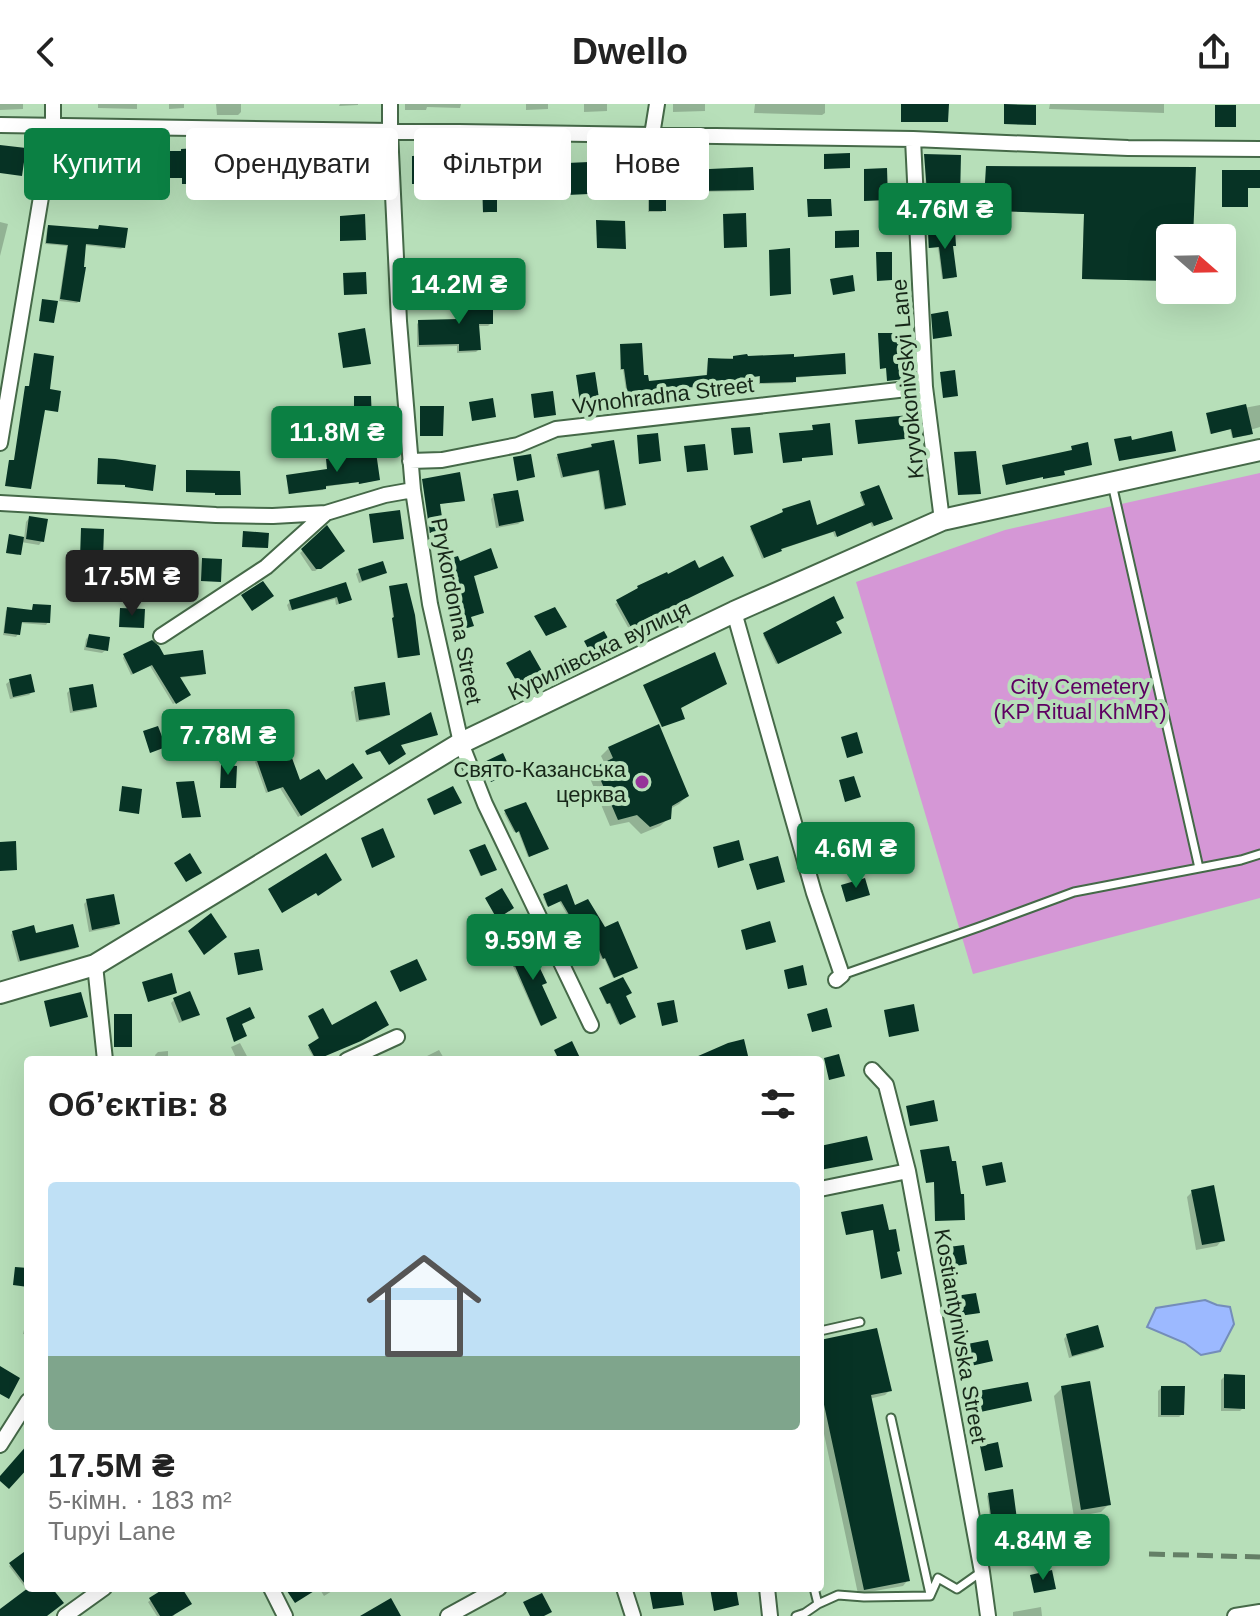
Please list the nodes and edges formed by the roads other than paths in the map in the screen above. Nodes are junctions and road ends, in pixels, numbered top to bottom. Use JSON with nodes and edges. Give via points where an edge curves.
{"nodes":[{"id":1,"x":53,"y":104,"type":"edge"},
{"id":2,"x":390,"y":104,"type":"edge"},
{"id":3,"x":657,"y":104,"type":"edge"},
{"id":4,"x":0,"y":125,"type":"edge"},
{"id":5,"x":53,"y":125,"type":"junction"},
{"id":6,"x":222,"y":128,"type":"edge"},
{"id":7,"x":390,"y":128,"type":"edge"},
{"id":8,"x":653,"y":128,"type":"edge"},
{"id":9,"x":398,"y":131,"type":"edge"},
{"id":10,"x":587,"y":134,"type":"edge"},
{"id":11,"x":709,"y":136,"type":"edge"},
{"id":12,"x":913,"y":139,"type":"junction"},
{"id":13,"x":1260,"y":149,"type":"edge"},
{"id":14,"x":393,"y":200,"type":"edge"},
{"id":15,"x":925,"y":387,"type":"junction"},
{"id":16,"x":0,"y":443,"type":"edge"},
{"id":17,"x":1260,"y":450,"type":"edge"},
{"id":18,"x":410,"y":461,"type":"junction"},
{"id":19,"x":1111,"y":482,"type":"junction"},
{"id":20,"x":413,"y":490,"type":"junction"},
{"id":21,"x":0,"y":503,"type":"edge"},
{"id":22,"x":326,"y":513,"type":"junction"},
{"id":23,"x":942,"y":520,"type":"junction"},
{"id":24,"x":734,"y":612,"type":"junction"},
{"id":25,"x":161,"y":636,"type":"dead end"},
{"id":26,"x":461,"y":743,"type":"junction"},
{"id":27,"x":1260,"y":854,"type":"edge"},
{"id":28,"x":1199,"y":868,"type":"junction"},
{"id":29,"x":95,"y":965,"type":"junction"},
{"id":30,"x":839,"y":978,"type":"joint"},
{"id":31,"x":0,"y":993,"type":"edge"},
{"id":32,"x":591,"y":1025,"type":"dead end"},
{"id":33,"x":397,"y":1037,"type":"dead end"},
{"id":34,"x":105,"y":1056,"type":"edge"},
{"id":35,"x":356,"y":1056,"type":"edge"},
{"id":36,"x":872,"y":1070,"type":"dead end"},
{"id":37,"x":908,"y":1171,"type":"junction"},
{"id":38,"x":824,"y":1188,"type":"edge"},
{"id":39,"x":860,"y":1322,"type":"dead end"},
{"id":40,"x":824,"y":1330,"type":"edge"},
{"id":41,"x":24,"y":1408,"type":"edge"},
{"id":42,"x":891,"y":1418,"type":"dead end"},
{"id":43,"x":0,"y":1445,"type":"edge"},
{"id":44,"x":982,"y":1572,"type":"junction"},
{"id":45,"x":98,"y":1592,"type":"edge"},
{"id":46,"x":273,"y":1592,"type":"edge"},
{"id":47,"x":492,"y":1592,"type":"edge"},
{"id":48,"x":625,"y":1592,"type":"edge"},
{"id":49,"x":767,"y":1592,"type":"edge"},
{"id":50,"x":815,"y":1592,"type":"edge"},
{"id":51,"x":930,"y":1596,"type":"junction"},
{"id":52,"x":818,"y":1604,"type":"junction"},
{"id":53,"x":1260,"y":1612,"type":"edge"},
{"id":54,"x":65,"y":1616,"type":"edge"},
{"id":55,"x":285,"y":1616,"type":"edge"},
{"id":56,"x":448,"y":1616,"type":"edge"},
{"id":57,"x":633,"y":1616,"type":"edge"},
{"id":58,"x":770,"y":1616,"type":"edge"},
{"id":59,"x":796,"y":1616,"type":"edge"},
{"id":60,"x":988,"y":1616,"type":"edge"},
{"id":61,"x":1235,"y":1616,"type":"edge"}],
"edges":[{"from":1,"to":5,"type":"street"},
{"from":2,"to":7,"type":"street","name":"Prykordonna Street"},
{"from":3,"to":8,"type":"street"},
{"from":4,"to":5,"type":"street"},
{"from":5,"to":6,"type":"street"},
{"from":5,"to":16,"type":"street"},
{"from":9,"to":10,"type":"street"},
{"from":11,"to":12,"type":"street"},
{"from":12,"to":13,"type":"street"},
{"from":12,"to":15,"type":"street","name":"Kryvokonivskyi Lane"},
{"from":14,"to":18,"type":"street","name":"Prykordonna Street"},
{"from":15,"to":18,"type":"street","name":"Vynohradna Street","via":[[556,429],[518,445]]},
{"from":15,"to":23,"type":"street","name":"Kryvokonivskyi Lane"},
{"from":17,"to":19,"type":"main road","name":"Курилівська вулиця"},
{"from":18,"to":20,"type":"street","name":"Prykordonna Street"},
{"from":19,"to":23,"type":"main road","name":"Курилівська вулиця"},
{"from":19,"to":28,"type":"lane"},
{"from":20,"to":22,"type":"street"},
{"from":20,"to":26,"type":"street","name":"Prykordonna Street","via":[[430,604]]},
{"from":21,"to":22,"type":"street","via":[[216,515]]},
{"from":22,"to":25,"type":"street","via":[[266,567]]},
{"from":23,"to":24,"type":"main road","name":"Курилівська вулиця"},
{"from":24,"to":26,"type":"main road","name":"Курилівська вулиця"},
{"from":24,"to":30,"type":"street"},
{"from":26,"to":29,"type":"main road","name":"Курилівська вулиця"},
{"from":26,"to":32,"type":"street","name":"Prykordonna Street"},
{"from":27,"to":28,"type":"lane"},
{"from":28,"to":30,"type":"lane","via":[[1074,892]]},
{"from":29,"to":31,"type":"main road","name":"Курилівська вулиця"},
{"from":29,"to":34,"type":"street"},
{"from":33,"to":35,"type":"street"},
{"from":36,"to":37,"type":"street","name":"Kostiantynivska Street","via":[[886,1085]]},
{"from":37,"to":38,"type":"street"},
{"from":37,"to":44,"type":"street","name":"Kostiantynivska Street"},
{"from":39,"to":40,"type":"lane"},
{"from":41,"to":43,"type":"street"},
{"from":42,"to":51,"type":"lane"},
{"from":44,"to":51,"type":"lane","via":[[957,1589],[938,1578]]},
{"from":44,"to":60,"type":"street","name":"Kostiantynivska Street"},
{"from":45,"to":54,"type":"street"},
{"from":46,"to":55,"type":"street"},
{"from":47,"to":56,"type":"street"},
{"from":48,"to":57,"type":"street"},
{"from":49,"to":58,"type":"street"},
{"from":50,"to":52,"type":"lane"},
{"from":51,"to":52,"type":"lane","via":[[838,1595]]},
{"from":52,"to":59,"type":"lane"},
{"from":53,"to":61,"type":"street"}]}
